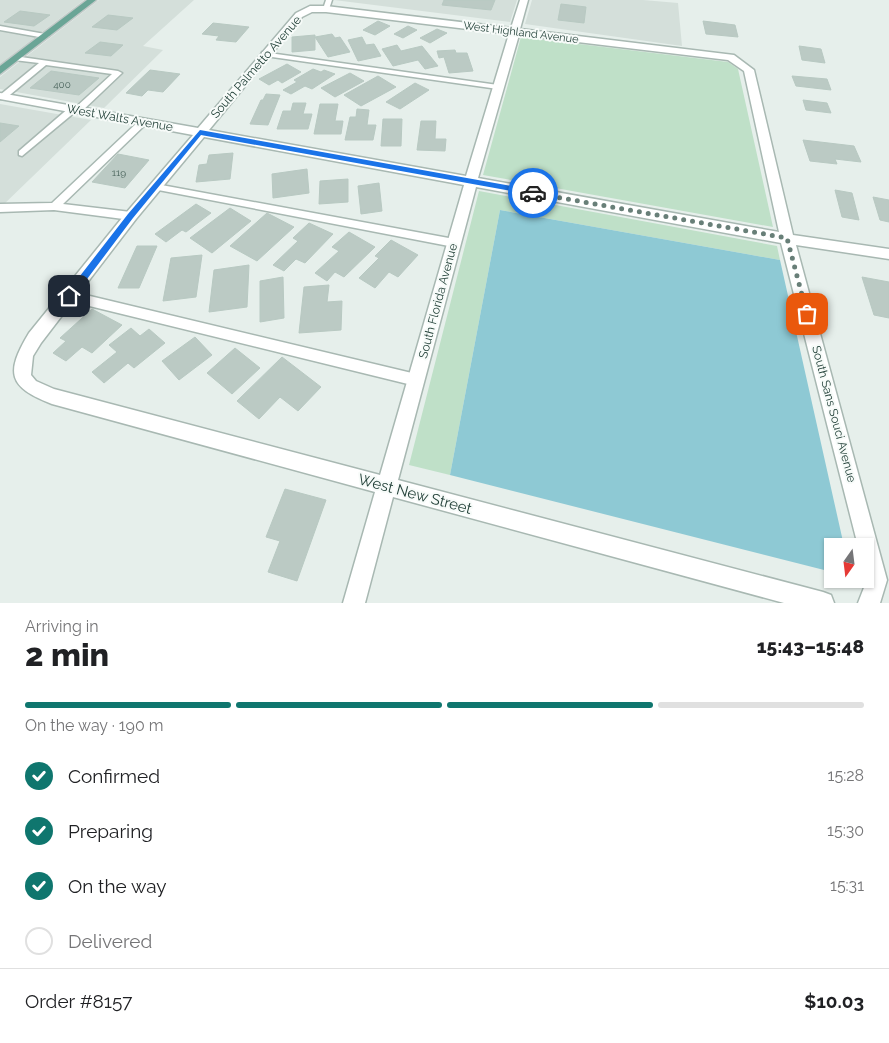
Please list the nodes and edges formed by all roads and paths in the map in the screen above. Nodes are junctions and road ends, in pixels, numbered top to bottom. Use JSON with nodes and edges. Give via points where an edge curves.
{"nodes":[{"id":1,"x":92,"y":0,"type":"edge"},
{"id":2,"x":524,"y":0,"type":"edge"},
{"id":3,"x":328,"y":4,"type":"edge"},
{"id":4,"x":310,"y":9,"type":"joint"},
{"id":5,"x":0,"y":28,"type":"edge"},
{"id":6,"x":515,"y":32,"type":"junction"},
{"id":7,"x":45,"y":36,"type":"junction"},
{"id":8,"x":266,"y":54,"type":"junction"},
{"id":9,"x":731,"y":57,"type":"joint"},
{"id":10,"x":17,"y":58,"type":"junction"},
{"id":11,"x":45,"y":62,"type":"junction"},
{"id":12,"x":0,"y":71,"type":"edge"},
{"id":13,"x":498,"y":87,"type":"junction"},
{"id":14,"x":1,"y":97,"type":"edge"},
{"id":15,"x":76,"y":110,"type":"junction"},
{"id":16,"x":142,"y":122,"type":"junction"},
{"id":17,"x":200,"y":132,"type":"junction"},
{"id":18,"x":22,"y":153,"type":"dead end"},
{"id":19,"x":471,"y":181,"type":"junction"},
{"id":20,"x":156,"y":187,"type":"junction"},
{"id":21,"x":54,"y":206,"type":"junction"},
{"id":22,"x":0,"y":208,"type":"edge"},
{"id":23,"x":131,"y":216,"type":"junction"},
{"id":24,"x":787,"y":238,"type":"junction"},
{"id":25,"x":454,"y":243,"type":"junction"},
{"id":26,"x":889,"y":254,"type":"edge"},
{"id":27,"x":69,"y":296,"type":"junction"},
{"id":28,"x":23,"y":366,"type":"joint"},
{"id":29,"x":416,"y":380,"type":"junction"},
{"id":30,"x":387,"y":487,"type":"junction"},
{"id":31,"x":354,"y":603,"type":"edge"},
{"id":32,"x":824,"y":603,"type":"edge"},
{"id":33,"x":869,"y":603,"type":"edge"}],
"edges":[{"from":1,"to":7,"type":"main road"},
{"from":2,"to":6,"type":"street","name":"South Florida Avenue"},
{"from":3,"to":4,"type":"street","name":"West Highland Avenue"},
{"from":3,"to":6,"type":"street","name":"West Highland Avenue"},
{"from":4,"to":8,"type":"street","name":"South Palmetto Avenue","via":[[298,15]]},
{"from":5,"to":7,"type":"lane"},
{"from":6,"to":9,"type":"street","name":"West Highland Avenue"},
{"from":6,"to":13,"type":"street","name":"South Florida Avenue"},
{"from":7,"to":10,"type":"main road"},
{"from":8,"to":13,"type":"lane"},
{"from":8,"to":17,"type":"street","name":"South Palmetto Avenue"},
{"from":9,"to":24,"type":"street","name":"South Sans Souci Avenue","via":[[749,70]]},
{"from":10,"to":11,"type":"lane"},
{"from":10,"to":12,"type":"main road"},
{"from":11,"to":14,"type":"lane"},
{"from":11,"to":15,"type":"lane","via":[[118,73]]},
{"from":13,"to":19,"type":"street","name":"South Florida Avenue"},
{"from":14,"to":15,"type":"street","name":"West Walts Avenue"},
{"from":15,"to":16,"type":"street","name":"West Walts Avenue"},
{"from":15,"to":18,"type":"lane"},
{"from":16,"to":17,"type":"street","name":"West Walts Avenue"},
{"from":16,"to":21,"type":"lane"},
{"from":17,"to":19,"type":"street","name":"West Walts Avenue"},
{"from":17,"to":20,"type":"street","name":"South Palmetto Avenue"},
{"from":19,"to":24,"type":"street","name":"West Walts Avenue"},
{"from":19,"to":25,"type":"street","name":"South Florida Avenue"},
{"from":20,"to":23,"type":"street","name":"South Palmetto Avenue"},
{"from":20,"to":25,"type":"lane"},
{"from":21,"to":22,"type":"lane"},
{"from":21,"to":23,"type":"lane"},
{"from":23,"to":27,"type":"street","name":"South Palmetto Avenue"},
{"from":24,"to":26,"type":"street","name":"West Walts Avenue"},
{"from":24,"to":33,"type":"street","name":"South Sans Souci Avenue","via":[[877,580]]},
{"from":25,"to":29,"type":"street","name":"South Florida Avenue"},
{"from":27,"to":28,"type":"street","name":"South Palmetto Avenue","via":[[35,338]]},
{"from":27,"to":29,"type":"lane"},
{"from":28,"to":30,"type":"street","name":"West New Street","via":[[23,377],[30,386],[52,396]]},
{"from":29,"to":30,"type":"street","name":"South Florida Avenue"},
{"from":30,"to":31,"type":"street","name":"South Florida Avenue"},
{"from":30,"to":32,"type":"street","name":"West New Street"}]}
